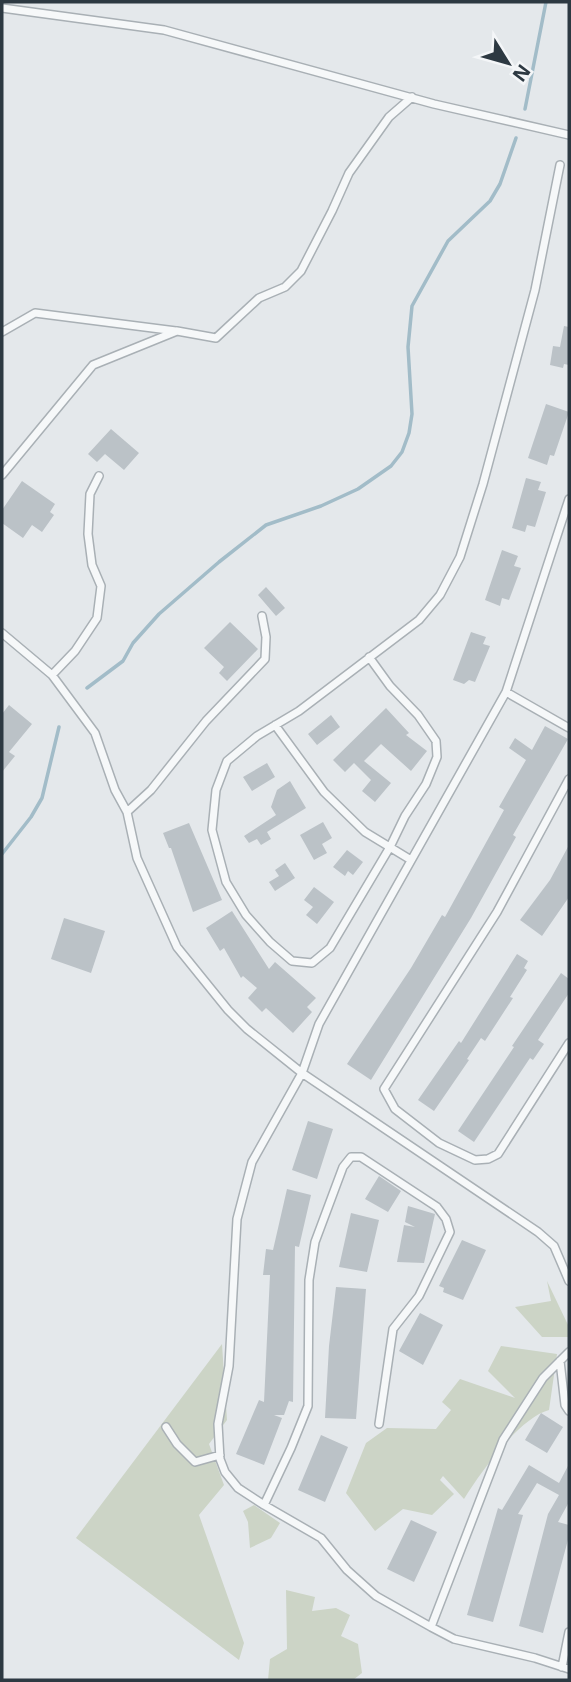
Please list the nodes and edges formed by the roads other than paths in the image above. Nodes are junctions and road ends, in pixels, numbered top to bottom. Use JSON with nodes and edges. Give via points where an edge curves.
{"nodes":[{"id":1,"x":2,"y":8,"type":"edge"},
{"id":2,"x":412,"y":97,"type":"junction"},
{"id":3,"x":569,"y":135,"type":"edge"},
{"id":4,"x":560,"y":165,"type":"dead end"},
{"id":5,"x":177,"y":331,"type":"junction"},
{"id":6,"x":2,"y":332,"type":"edge"},
{"id":7,"x":2,"y":475,"type":"edge"},
{"id":8,"x":99,"y":476,"type":"dead end"},
{"id":9,"x":569,"y":499,"type":"edge"},
{"id":10,"x":262,"y":616,"type":"dead end"},
{"id":11,"x":2,"y":634,"type":"edge"},
{"id":12,"x":369,"y":657,"type":"junction"},
{"id":13,"x":52,"y":675,"type":"junction"},
{"id":14,"x":506,"y":692,"type":"junction"},
{"id":15,"x":275,"y":725,"type":"junction"},
{"id":16,"x":569,"y":728,"type":"edge"},
{"id":17,"x":569,"y":779,"type":"edge"},
{"id":18,"x":127,"y":812,"type":"junction"},
{"id":19,"x":390,"y":847,"type":"junction"},
{"id":20,"x":411,"y":860,"type":"junction"},
{"id":21,"x":569,"y":1043,"type":"edge"},
{"id":22,"x":302,"y":1073,"type":"junction"},
{"id":23,"x":569,"y":1281,"type":"edge"},
{"id":24,"x":569,"y":1352,"type":"edge"},
{"id":25,"x":560,"y":1361,"type":"junction"},
{"id":26,"x":569,"y":1411,"type":"edge"},
{"id":27,"x":379,"y":1424,"type":"dead end"},
{"id":28,"x":166,"y":1427,"type":"dead end"},
{"id":29,"x":220,"y":1454,"type":"junction"},
{"id":30,"x":264,"y":1505,"type":"junction"},
{"id":31,"x":431,"y":1627,"type":"junction"},
{"id":32,"x":569,"y":1632,"type":"edge"},
{"id":33,"x":566,"y":1668,"type":"edge"}],
"edges":[{"from":1,"to":2,"type":"lane","via":[[164,30]]},
{"from":2,"to":3,"type":"lane"},
{"from":2,"to":5,"type":"lane","via":[[389,117],[349,173],[301,271],[285,287],[259,299],[216,338]]},
{"from":4,"to":12,"type":"lane","via":[[535,290],[460,557],[440,595],[419,620]]},
{"from":5,"to":6,"type":"lane","via":[[35,313]]},
{"from":5,"to":7,"type":"lane","via":[[93,365]]},
{"from":8,"to":13,"type":"lane","via":[[90,494],[88,534],[92,565],[101,586],[97,618]]},
{"from":9,"to":14,"type":"lane"},
{"from":10,"to":18,"type":"lane","via":[[265,659]]},
{"from":11,"to":13,"type":"lane"},
{"from":12,"to":15,"type":"lane"},
{"from":12,"to":19,"type":"lane","via":[[436,741],[437,757]]},
{"from":13,"to":18,"type":"lane","via":[[95,733]]},
{"from":14,"to":16,"type":"lane"},
{"from":14,"to":20,"type":"lane"},
{"from":15,"to":19,"type":"lane","via":[[324,792],[365,832]]},
{"from":15,"to":19,"type":"lane","via":[[227,761],[216,790],[212,830],[226,882],[270,943],[292,961],[312,963],[330,948]]},
{"from":17,"to":21,"type":"lane","via":[[497,912],[384,1089],[395,1109],[439,1143],[475,1160],[488,1159],[498,1154]]},
{"from":18,"to":22,"type":"lane","via":[[137,858],[177,947],[228,1010]]},
{"from":19,"to":20,"type":"lane"},
{"from":20,"to":22,"type":"lane","via":[[319,1024]]},
{"from":22,"to":23,"type":"lane","via":[[538,1232],[554,1246]]},
{"from":22,"to":29,"type":"lane","via":[[252,1161],[237,1219],[229,1366],[218,1424]]},
{"from":24,"to":25,"type":"lane"},
{"from":25,"to":26,"type":"lane"},
{"from":25,"to":31,"type":"lane","via":[[543,1378],[503,1440]]},
{"from":27,"to":30,"type":"lane","via":[[393,1329],[419,1296],[450,1232],[436,1208],[361,1157],[351,1157],[315,1242],[309,1280],[308,1406]]},
{"from":28,"to":29,"type":"lane","via":[[195,1462]]},
{"from":29,"to":30,"type":"lane","via":[[225,1472],[238,1488]]},
{"from":30,"to":31,"type":"lane","via":[[321,1538],[376,1596]]},
{"from":31,"to":33,"type":"lane","via":[[454,1639]]},
{"from":32,"to":33,"type":"lane"}]}
